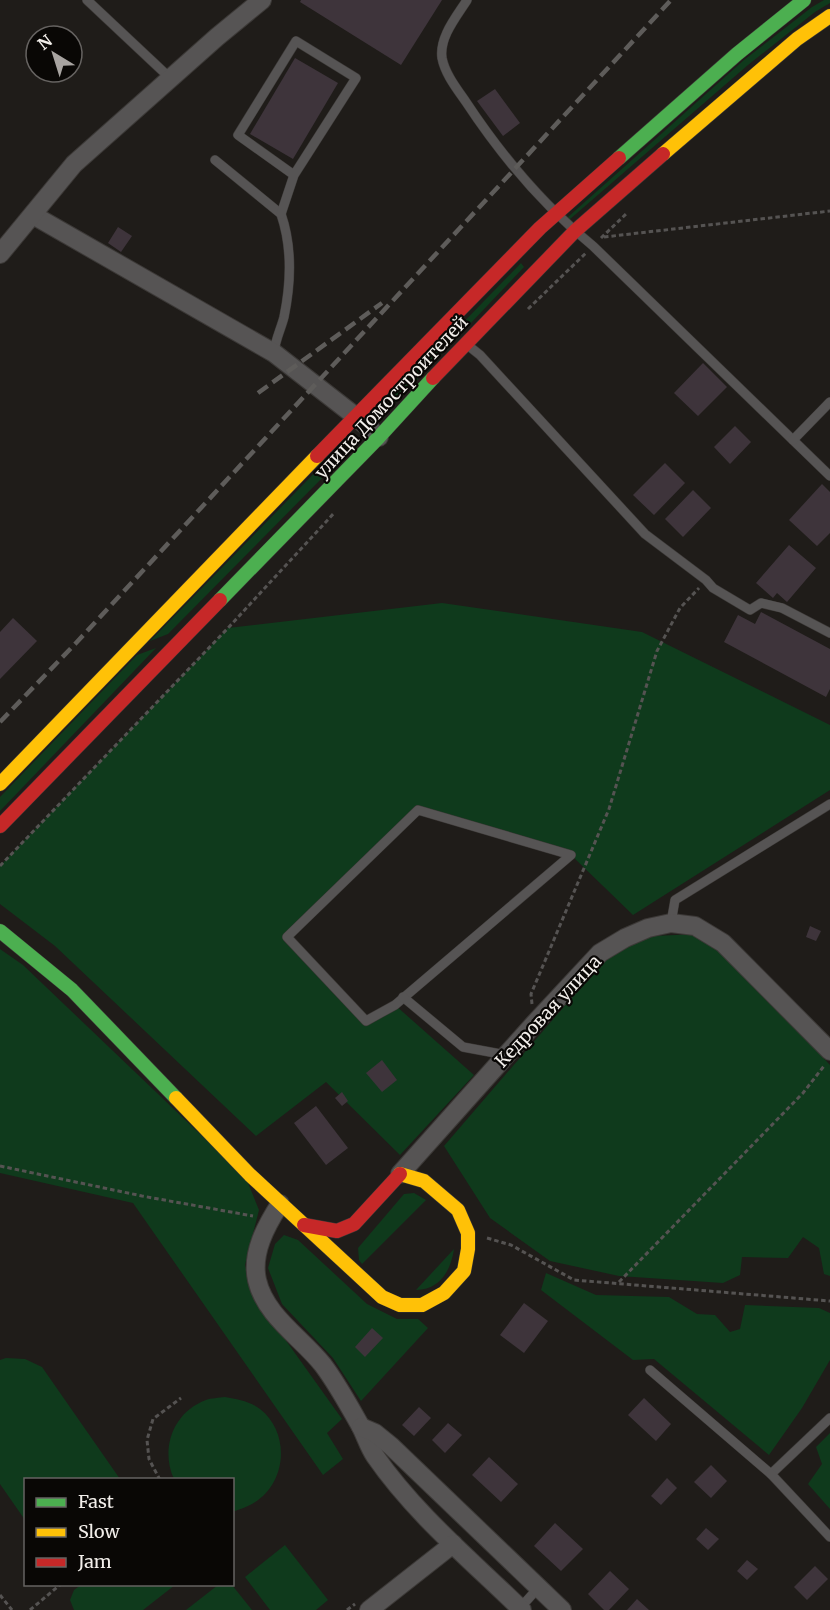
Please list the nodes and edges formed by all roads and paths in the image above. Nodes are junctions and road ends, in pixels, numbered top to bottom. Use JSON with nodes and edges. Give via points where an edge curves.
{"nodes":[{"id":1,"x":87,"y":0,"type":"edge"},
{"id":2,"x":262,"y":0,"type":"edge"},
{"id":3,"x":467,"y":0,"type":"edge"},
{"id":4,"x":804,"y":0,"type":"edge"},
{"id":5,"x":830,"y":16,"type":"edge"},
{"id":6,"x":170,"y":78,"type":"junction"},
{"id":7,"x":215,"y":160,"type":"dead end"},
{"id":8,"x":294,"y":175,"type":"junction"},
{"id":9,"x":830,"y":211,"type":"edge"},
{"id":10,"x":627,"y":213,"type":"dead end"},
{"id":11,"x":281,"y":214,"type":"junction"},
{"id":12,"x":556,"y":214,"type":"junction"},
{"id":13,"x":33,"y":215,"type":"junction"},
{"id":14,"x":575,"y":231,"type":"junction"},
{"id":15,"x":602,"y":237,"type":"junction"},
{"id":16,"x":593,"y":246,"type":"junction"},
{"id":17,"x":0,"y":254,"type":"edge"},
{"id":18,"x":523,"y":314,"type":"dead end"},
{"id":19,"x":465,"y":343,"type":"junction"},
{"id":20,"x":274,"y":353,"type":"junction"},
{"id":21,"x":830,"y":402,"type":"edge"},
{"id":22,"x":355,"y":416,"type":"junction"},
{"id":23,"x":379,"y":437,"type":"junction"},
{"id":24,"x":793,"y":440,"type":"junction"},
{"id":25,"x":830,"y":476,"type":"edge"},
{"id":26,"x":341,"y":506,"type":"dead end"},
{"id":27,"x":706,"y":580,"type":"junction"},
{"id":28,"x":830,"y":633,"type":"edge"},
{"id":29,"x":0,"y":784,"type":"edge"},
{"id":30,"x":830,"y":804,"type":"edge"},
{"id":31,"x":0,"y":826,"type":"edge"},
{"id":32,"x":0,"y":866,"type":"edge"},
{"id":33,"x":671,"y":923,"type":"junction"},
{"id":34,"x":0,"y":931,"type":"edge"},
{"id":35,"x":403,"y":997,"type":"junction"},
{"id":36,"x":534,"y":1024,"type":"junction"},
{"id":37,"x":830,"y":1051,"type":"edge"},
{"id":38,"x":506,"y":1055,"type":"junction"},
{"id":39,"x":830,"y":1059,"type":"edge"},
{"id":40,"x":0,"y":1166,"type":"edge"},
{"id":41,"x":400,"y":1174,"type":"junction"},
{"id":42,"x":275,"y":1212,"type":"junction"},
{"id":43,"x":304,"y":1225,"type":"junction"},
{"id":44,"x":468,"y":1233,"type":"junction"},
{"id":45,"x":619,"y":1282,"type":"junction"},
{"id":46,"x":830,"y":1301,"type":"edge"},
{"id":47,"x":651,"y":1370,"type":"dead end"},
{"id":48,"x":181,"y":1398,"type":"dead end"},
{"id":49,"x":830,"y":1418,"type":"edge"},
{"id":50,"x":361,"y":1427,"type":"junction"},
{"id":51,"x":771,"y":1474,"type":"junction"},
{"id":52,"x":159,"y":1478,"type":"edge"},
{"id":53,"x":830,"y":1537,"type":"edge"},
{"id":54,"x":453,"y":1544,"type":"junction"},
{"id":55,"x":59,"y":1586,"type":"edge"},
{"id":56,"x":539,"y":1587,"type":"junction"},
{"id":57,"x":0,"y":1594,"type":"edge"},
{"id":58,"x":521,"y":1609,"type":"edge"},
{"id":59,"x":12,"y":1610,"type":"edge"},
{"id":60,"x":30,"y":1610,"type":"edge"},
{"id":61,"x":369,"y":1610,"type":"edge"},
{"id":62,"x":562,"y":1610,"type":"edge"}],
"edges":[{"from":1,"to":6,"type":"lane"},
{"from":2,"to":6,"type":"street"},
{"from":3,"to":12,"type":"lane","via":[[446,33],[442,57],[449,78],[481,124]]},
{"from":4,"to":12,"type":"main road","name":"улица Домостроителей"},
{"from":5,"to":14,"type":"main road","name":"улица Домостроителей","via":[[745,82]]},
{"from":6,"to":13,"type":"street","via":[[74,164]]},
{"from":7,"to":11,"type":"lane"},
{"from":8,"to":8,"type":"lane","via":[[238,135],[296,41],[356,78]]},
{"from":8,"to":11,"type":"lane"},
{"from":9,"to":15,"type":"path"},
{"from":10,"to":15,"type":"path"},
{"from":11,"to":20,"type":"lane","via":[[288,244],[289,280]]},
{"from":12,"to":14,"type":"lane"},
{"from":12,"to":22,"type":"main road","name":"улица Домостроителей"},
{"from":13,"to":17,"type":"street"},
{"from":13,"to":20,"type":"street"},
{"from":14,"to":16,"type":"lane"},
{"from":14,"to":19,"type":"main road","name":"улица Домостроителей"},
{"from":15,"to":16,"type":"path"},
{"from":16,"to":18,"type":"path"},
{"from":16,"to":24,"type":"lane"},
{"from":19,"to":23,"type":"main road","name":"улица Домостроителей"},
{"from":19,"to":27,"type":"lane","via":[[645,534]]},
{"from":20,"to":22,"type":"street"},
{"from":21,"to":24,"type":"lane"},
{"from":22,"to":23,"type":"street"},
{"from":22,"to":29,"type":"main road","name":"улица Домостроителей"},
{"from":23,"to":31,"type":"main road","name":"улица Домостроителей"},
{"from":24,"to":25,"type":"lane"},
{"from":26,"to":32,"type":"path"},
{"from":27,"to":28,"type":"lane","via":[[750,610],[761,603],[782,608]]},
{"from":27,"to":36,"type":"path","via":[[680,608],[657,651],[609,809],[531,994]]},
{"from":30,"to":33,"type":"lane","via":[[675,900]]},
{"from":33,"to":36,"type":"street","name":"Кедровая улица","via":[[648,928],[600,953]]},
{"from":33,"to":37,"type":"street","name":"Кедровая улица","via":[[695,926],[723,943]]},
{"from":34,"to":42,"type":"main road","via":[[72,990]]},
{"from":35,"to":35,"type":"lane","via":[[366,1021],[287,937],[418,810],[571,855]]},
{"from":35,"to":38,"type":"lane","via":[[463,1047]]},
{"from":36,"to":38,"type":"street","name":"Кедровая улица"},
{"from":38,"to":41,"type":"street","name":"Кедровая улица"},
{"from":39,"to":45,"type":"path","via":[[803,1093]]},
{"from":40,"to":42,"type":"path","via":[[142,1196]]},
{"from":41,"to":43,"type":"main road","via":[[354,1224],[337,1232]]},
{"from":41,"to":44,"type":"main road","via":[[424,1181],[458,1209]]},
{"from":42,"to":43,"type":"main road"},
{"from":42,"to":50,"type":"street","via":[[256,1257],[256,1280],[263,1298],[322,1364]]},
{"from":43,"to":44,"type":"main road","via":[[382,1297],[400,1305],[423,1305],[444,1293],[464,1271]]},
{"from":44,"to":45,"type":"path","via":[[511,1245],[574,1280]]},
{"from":45,"to":46,"type":"path"},
{"from":47,"to":51,"type":"lane"},
{"from":48,"to":52,"type":"path","via":[[153,1419],[147,1440],[148,1459]]},
{"from":49,"to":51,"type":"lane"},
{"from":50,"to":54,"type":"street","via":[[374,1454],[400,1489]]},
{"from":50,"to":56,"type":"street","via":[[375,1432],[391,1446]]},
{"from":51,"to":53,"type":"lane"},
{"from":54,"to":58,"type":"street"},
{"from":54,"to":61,"type":"street"},
{"from":55,"to":60,"type":"path"},
{"from":56,"to":58,"type":"lane"},
{"from":56,"to":62,"type":"street"},
{"from":57,"to":59,"type":"path"}]}
